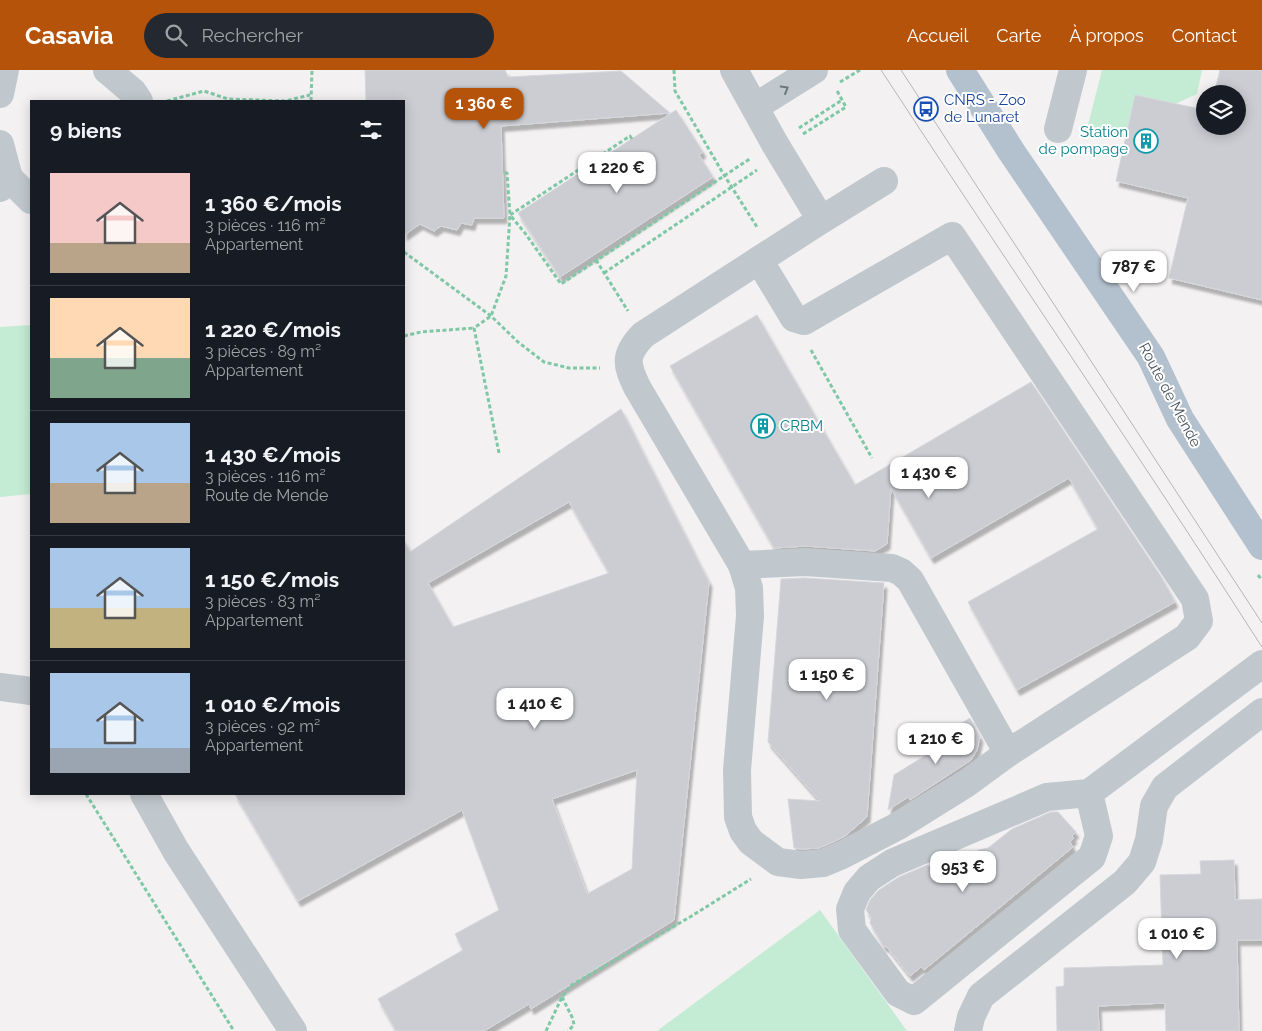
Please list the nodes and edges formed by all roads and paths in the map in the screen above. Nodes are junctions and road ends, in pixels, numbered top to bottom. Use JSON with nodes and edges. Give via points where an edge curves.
{"nodes":[{"id":1,"x":5,"y":70,"type":"edge"},
{"id":2,"x":107,"y":70,"type":"edge"},
{"id":3,"x":312,"y":70,"type":"edge"},
{"id":4,"x":674,"y":70,"type":"edge"},
{"id":5,"x":734,"y":70,"type":"edge"},
{"id":6,"x":814,"y":70,"type":"edge"},
{"id":7,"x":860,"y":70,"type":"edge"},
{"id":8,"x":960,"y":70,"type":"edge"},
{"id":9,"x":1073,"y":70,"type":"edge"},
{"id":10,"x":0,"y":94,"type":"edge"},
{"id":11,"x":310,"y":95,"type":"junction"},
{"id":12,"x":138,"y":100,"type":"edge"},
{"id":13,"x":171,"y":100,"type":"edge"},
{"id":14,"x":261,"y":100,"type":"edge"},
{"id":15,"x":289,"y":100,"type":"edge"},
{"id":16,"x":311,"y":100,"type":"edge"},
{"id":17,"x":842,"y":100,"type":"junction"},
{"id":18,"x":755,"y":106,"type":"junction"},
{"id":19,"x":1058,"y":129,"type":"dead end"},
{"id":20,"x":632,"y":139,"type":"dead end"},
{"id":21,"x":0,"y":144,"type":"edge"},
{"id":22,"x":777,"y":147,"type":"junction"},
{"id":23,"x":502,"y":173,"type":"dead end"},
{"id":24,"x":724,"y":175,"type":"junction"},
{"id":25,"x":884,"y":181,"type":"dead end"},
{"id":26,"x":4,"y":183,"type":"edge"},
{"id":27,"x":733,"y":188,"type":"junction"},
{"id":28,"x":30,"y":199,"type":"edge"},
{"id":29,"x":510,"y":215,"type":"junction"},
{"id":30,"x":821,"y":220,"type":"junction"},
{"id":31,"x":405,"y":253,"type":"edge"},
{"id":32,"x":765,"y":256,"type":"junction"},
{"id":33,"x":596,"y":260,"type":"junction"},
{"id":34,"x":604,"y":273,"type":"junction"},
{"id":35,"x":491,"y":316,"type":"junction"},
{"id":36,"x":804,"y":321,"type":"junction"},
{"id":37,"x":474,"y":328,"type":"junction"},
{"id":38,"x":643,"y":335,"type":"junction"},
{"id":39,"x":405,"y":336,"type":"edge"},
{"id":40,"x":628,"y":362,"type":"junction"},
{"id":41,"x":499,"y":453,"type":"dead end"},
{"id":42,"x":872,"y":458,"type":"dead end"},
{"id":43,"x":1262,"y":546,"type":"edge"},
{"id":44,"x":742,"y":565,"type":"junction"},
{"id":45,"x":1262,"y":664,"type":"edge"},
{"id":46,"x":0,"y":687,"type":"edge"},
{"id":47,"x":30,"y":691,"type":"edge"},
{"id":48,"x":1262,"y":712,"type":"edge"},
{"id":49,"x":1008,"y":753,"type":"junction"},
{"id":50,"x":1089,"y":793,"type":"junction"},
{"id":51,"x":87,"y":795,"type":"edge"},
{"id":52,"x":145,"y":795,"type":"edge"},
{"id":53,"x":778,"y":862,"type":"junction"},
{"id":54,"x":562,"y":997,"type":"junction"},
{"id":55,"x":234,"y":1031,"type":"edge"},
{"id":56,"x":293,"y":1031,"type":"edge"},
{"id":57,"x":546,"y":1031,"type":"edge"},
{"id":58,"x":568,"y":1031,"type":"edge"},
{"id":59,"x":968,"y":1031,"type":"edge"}],
"edges":[{"from":1,"to":10,"type":"lane"},
{"from":2,"to":12,"type":"lane"},
{"from":3,"to":11,"type":"path"},
{"from":4,"to":24,"type":"path","via":[[675,91]]},
{"from":5,"to":18,"type":"lane"},
{"from":18,"to":6,"type":"lane","one_way":true},
{"from":7,"to":17,"type":"path","via":[[834,86]]},
{"from":8,"to":43,"type":"main road","name":"Route de Mende","via":[[1152,357],[1180,420]]},
{"from":9,"to":19,"type":"lane"},
{"from":11,"to":15,"type":"path"},
{"from":11,"to":16,"type":"path"},
{"from":13,"to":14,"type":"path","via":[[204,91],[228,99]]},
{"from":17,"to":22,"type":"path"},
{"from":17,"to":22,"type":"path","via":[[846,106]]},
{"from":18,"to":22,"type":"lane"},
{"from":20,"to":29,"type":"path","via":[[630,136]]},
{"from":21,"to":26,"type":"lane"},
{"from":22,"to":24,"type":"path"},
{"from":22,"to":27,"type":"path","via":[[768,162]]},
{"from":22,"to":30,"type":"lane"},
{"from":23,"to":29,"type":"path","via":[[508,173]]},
{"from":24,"to":27,"type":"path"},
{"from":24,"to":33,"type":"path"},
{"from":25,"to":30,"type":"lane"},
{"from":26,"to":28,"type":"lane"},
{"from":27,"to":32,"type":"path","via":[[766,241]]},
{"from":27,"to":34,"type":"path"},
{"from":29,"to":33,"type":"path","via":[[561,284]]},
{"from":29,"to":35,"type":"path","via":[[506,276]]},
{"from":30,"to":32,"type":"lane"},
{"from":31,"to":35,"type":"path"},
{"from":32,"to":36,"type":"lane","via":[[794,318]]},
{"from":32,"to":38,"type":"lane"},
{"from":33,"to":34,"type":"path"},
{"from":34,"to":38,"type":"path"},
{"from":35,"to":37,"type":"path"},
{"from":35,"to":40,"type":"path","via":[[544,362],[569,368],[596,368]]},
{"from":36,"to":42,"type":"path","via":[[808,343]]},
{"from":36,"to":49,"type":"lane","via":[[952,236],[1195,599],[1200,621],[1188,637]]},
{"from":37,"to":39,"type":"path"},
{"from":37,"to":41,"type":"path"},
{"from":38,"to":40,"type":"lane","via":[[630,352]]},
{"from":40,"to":44,"type":"lane","via":[[637,387]]},
{"from":44,"to":49,"type":"lane","via":[[805,562],[892,568],[901,572],[910,580]]},
{"from":44,"to":53,"type":"lane","via":[[749,588],[750,616],[737,770],[738,818],[752,842]]},
{"from":45,"to":50,"type":"lane"},
{"from":46,"to":47,"type":"lane"},
{"from":48,"to":59,"type":"lane","via":[[1165,787],[1154,806],[1142,862],[1125,882],[981,996]]},
{"from":49,"to":53,"type":"lane","via":[[898,826],[842,855],[801,865]]},
{"from":50,"to":50,"type":"lane","via":[[1100,836],[1092,857],[914,1001],[898,993],[852,930],[850,909],[857,892],[869,878],[892,863],[1047,797]]},
{"from":51,"to":55,"type":"path"},
{"from":52,"to":56,"type":"lane","via":[[176,850]]},
{"from":53,"to":54,"type":"path","via":[[570,986]]},
{"from":54,"to":57,"type":"path"},
{"from":54,"to":58,"type":"path","via":[[573,1019],[574,1025]]}]}
